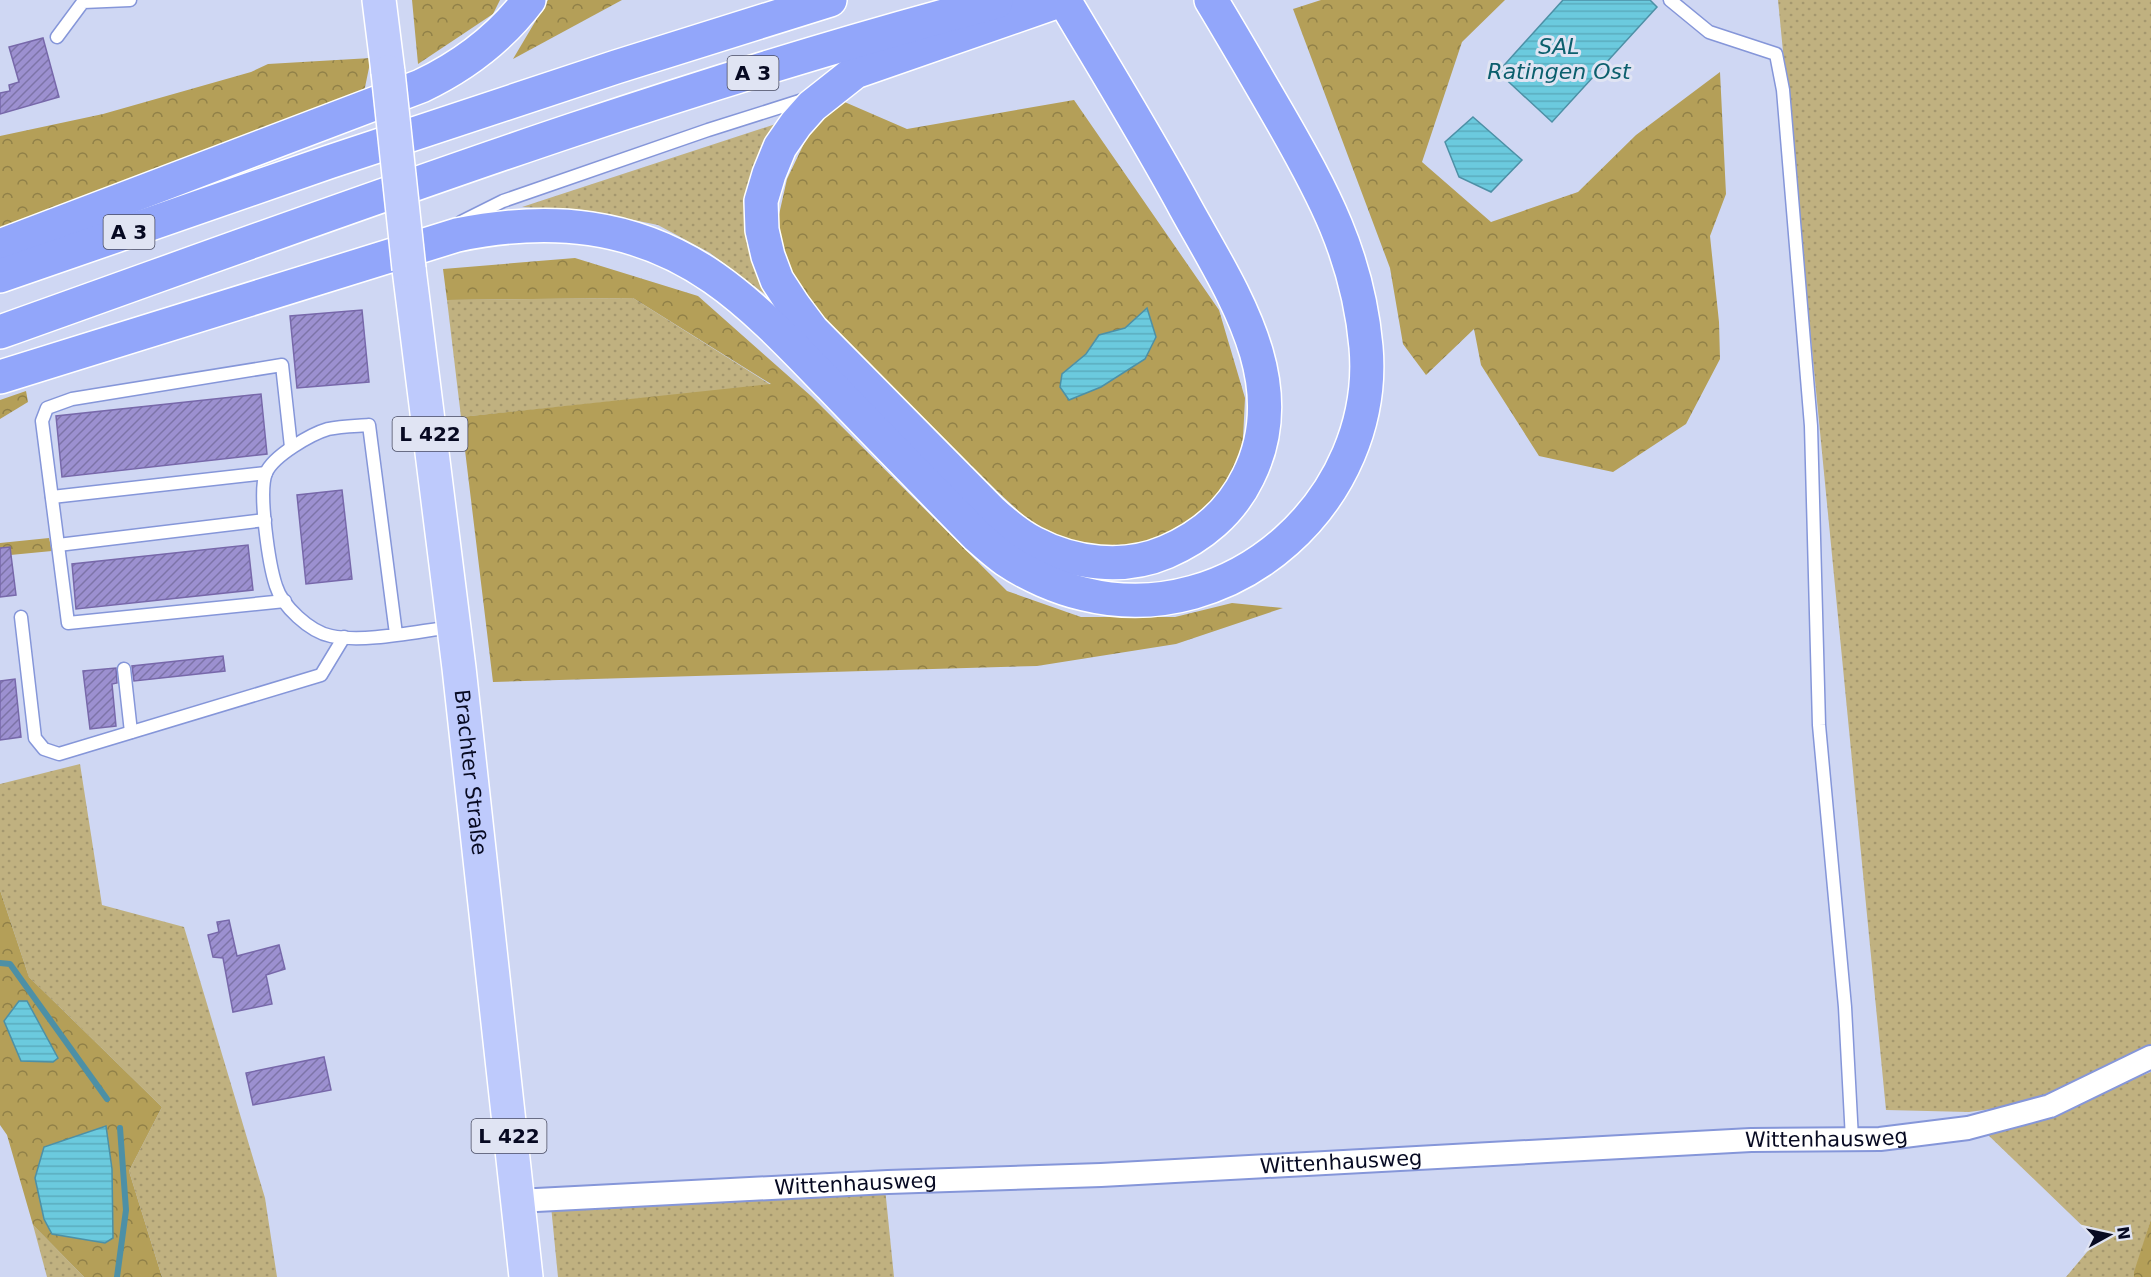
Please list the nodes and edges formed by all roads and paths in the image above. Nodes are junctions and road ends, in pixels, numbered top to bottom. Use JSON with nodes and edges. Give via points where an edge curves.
{"nodes":[{"id":1,"x":130,"y":0,"type":"edge"},
{"id":2,"x":380,"y":0,"type":"edge"},
{"id":3,"x":529,"y":0,"type":"edge"},
{"id":4,"x":830,"y":0,"type":"edge"},
{"id":5,"x":1003,"y":0,"type":"edge"},
{"id":6,"x":1063,"y":0,"type":"edge"},
{"id":7,"x":1670,"y":0,"type":"edge"},
{"id":8,"x":1219,"y":14,"type":"edge"},
{"id":9,"x":57,"y":37,"type":"dead end"},
{"id":10,"x":830,"y":92,"type":"junction"},
{"id":11,"x":0,"y":246,"type":"edge"},
{"id":12,"x":407,"y":260,"type":"junction"},
{"id":13,"x":0,"y":276,"type":"edge"},
{"id":14,"x":0,"y":332,"type":"edge"},
{"id":15,"x":0,"y":377,"type":"edge"},
{"id":16,"x":291,"y":447,"type":"junction"},
{"id":17,"x":266,"y":473,"type":"junction"},
{"id":18,"x":52,"y":497,"type":"junction"},
{"id":19,"x":265,"y":520,"type":"junction"},
{"id":20,"x":58,"y":544,"type":"junction"},
{"id":21,"x":285,"y":601,"type":"junction"},
{"id":22,"x":21,"y":617,"type":"dead end"},
{"id":23,"x":453,"y":627,"type":"junction"},
{"id":24,"x":396,"y":634,"type":"junction"},
{"id":25,"x":344,"y":637,"type":"junction"},
{"id":26,"x":124,"y":669,"type":"dead end"},
{"id":27,"x":130,"y":732,"type":"junction"},
{"id":28,"x":2151,"y":1057,"type":"edge"},
{"id":29,"x":1852,"y":1139,"type":"junction"},
{"id":30,"x":517,"y":1201,"type":"junction"},
{"id":31,"x":526,"y":1277,"type":"edge"}],
"edges":[{"from":1,"to":9,"type":"lane","via":[[82,2]]},
{"from":2,"to":12,"type":"main road","number":"L 422","bridge":true},
{"from":3,"to":11,"type":"highway","via":[[478,51],[421,86]]},
{"from":4,"to":13,"type":"highway","number":"A 3","via":[[362,151]]},
{"from":5,"to":14,"type":"highway","number":"A 3","via":[[636,109]]},
{"from":6,"to":10,"type":"highway","via":[[855,72]]},
{"from":6,"to":10,"type":"highway","via":[[1172,183],[1242,311],[1259,361],[1264,420],[1254,466],[1228,508],[1193,539],[1175,548],[1143,559],[1100,563],[1034,543],[982,503],[812,330],[777,280],[762,230],[761,201],[780,147],[812,106]]},
{"from":7,"to":29,"type":"lane","via":[[1709,32],[1776,54],[1783,90],[1812,426],[1819,725],[1845,1006]]},
{"from":8,"to":12,"type":"highway","via":[[1311,171],[1334,218],[1358,291],[1366,380],[1360,423],[1340,475],[1312,516],[1278,549],[1200,591],[1149,599],[1085,594],[1043,580],[1007,561],[977,536],[774,328],[715,278],[654,245],[589,227],[534,224],[458,235]]},
{"from":10,"to":12,"type":"lane","via":[[503,201]]},
{"from":12,"to":15,"type":"highway"},
{"from":12,"to":23,"type":"main road","name":"Brachter Straße","number":"L 422"},
{"from":16,"to":17,"type":"lane"},
{"from":16,"to":18,"type":"lane","via":[[282,365],[72,399],[47,408],[42,421]]},
{"from":16,"to":24,"type":"lane","via":[[327,429],[369,424]]},
{"from":17,"to":18,"type":"lane"},
{"from":17,"to":19,"type":"lane","via":[[262,500]]},
{"from":18,"to":20,"type":"lane"},
{"from":19,"to":20,"type":"lane"},
{"from":19,"to":21,"type":"lane","via":[[276,587]]},
{"from":20,"to":21,"type":"lane","via":[[68,623]]},
{"from":21,"to":25,"type":"lane","via":[[297,617],[330,636]]},
{"from":22,"to":27,"type":"lane","via":[[35,738],[44,749],[59,754]]},
{"from":23,"to":24,"type":"lane"},
{"from":23,"to":30,"type":"main road","name":"Brachter Straße","number":"L 422"},
{"from":24,"to":25,"type":"lane"},
{"from":25,"to":27,"type":"lane","via":[[321,675]]},
{"from":26,"to":27,"type":"lane"},
{"from":28,"to":29,"type":"street","name":"Wittenhausweg","via":[[2050,1106],[1978,1126]]},
{"from":29,"to":30,"type":"street","name":"Wittenhausweg","via":[[1751,1140]]},
{"from":30,"to":31,"type":"main road","name":"Brachter Straße","number":"L 422"}]}
